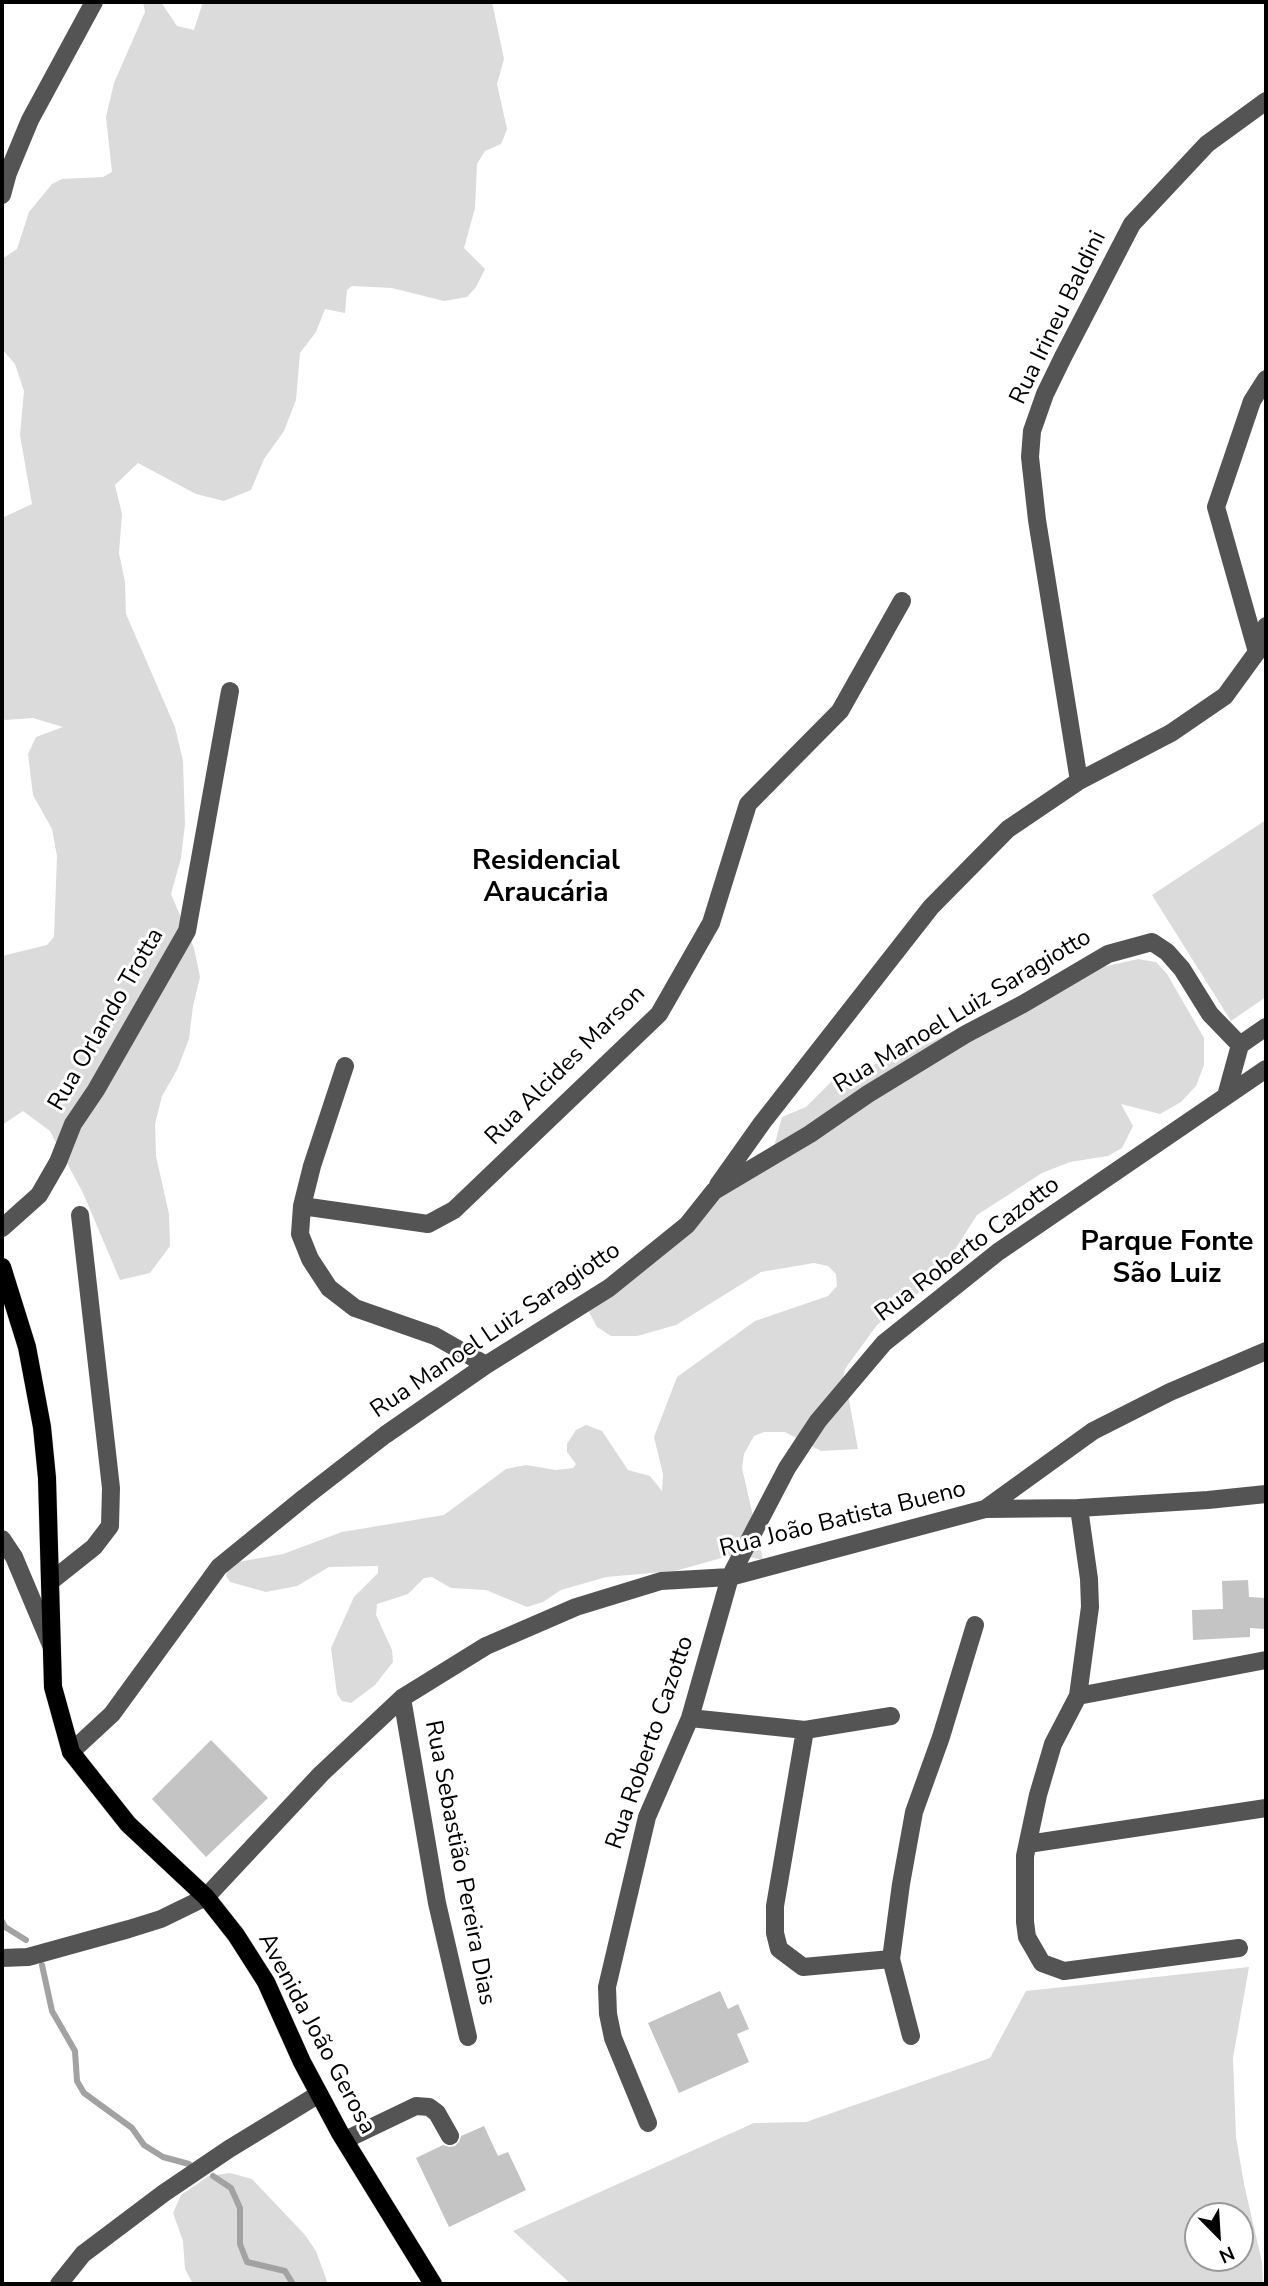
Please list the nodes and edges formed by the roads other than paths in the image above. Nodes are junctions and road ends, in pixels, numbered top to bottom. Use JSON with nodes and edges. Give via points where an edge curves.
{"nodes":[{"id":1,"x":84,"y":2,"type":"edge"},
{"id":2,"x":94,"y":2,"type":"edge"},
{"id":3,"x":79,"y":31,"type":"junction"},
{"id":4,"x":1266,"y":102,"type":"edge"},
{"id":5,"x":2,"y":195,"type":"edge"},
{"id":6,"x":1266,"y":379,"type":"edge"},
{"id":7,"x":902,"y":601,"type":"dead end"},
{"id":8,"x":1266,"y":626,"type":"edge"},
{"id":9,"x":1257,"y":652,"type":"junction"},
{"id":10,"x":230,"y":691,"type":"dead end"},
{"id":11,"x":1079,"y":780,"type":"junction"},
{"id":12,"x":1266,"y":1027,"type":"edge"},
{"id":13,"x":1240,"y":1045,"type":"junction"},
{"id":14,"x":345,"y":1066,"type":"dead end"},
{"id":15,"x":1266,"y":1069,"type":"edge"},
{"id":16,"x":1226,"y":1096,"type":"junction"},
{"id":17,"x":714,"y":1191,"type":"junction"},
{"id":18,"x":302,"y":1206,"type":"junction"},
{"id":19,"x":80,"y":1215,"type":"dead end"},
{"id":20,"x":2,"y":1228,"type":"edge"},
{"id":21,"x":2,"y":1268,"type":"edge"},
{"id":22,"x":1266,"y":1351,"type":"edge"},
{"id":23,"x":486,"y":1364,"type":"junction"},
{"id":24,"x":1266,"y":1494,"type":"edge"},
{"id":25,"x":1079,"y":1508,"type":"junction"},
{"id":26,"x":985,"y":1509,"type":"junction"},
{"id":27,"x":2,"y":1539,"type":"edge"},
{"id":28,"x":730,"y":1577,"type":"junction"},
{"id":29,"x":50,"y":1582,"type":"junction"},
{"id":30,"x":975,"y":1625,"type":"dead end"},
{"id":31,"x":51,"y":1645,"type":"junction"},
{"id":32,"x":1266,"y":1660,"type":"edge"},
{"id":33,"x":1078,"y":1696,"type":"junction"},
{"id":34,"x":402,"y":1698,"type":"junction"},
{"id":35,"x":891,"y":1716,"type":"dead end"},
{"id":36,"x":690,"y":1718,"type":"junction"},
{"id":37,"x":805,"y":1730,"type":"junction"},
{"id":38,"x":71,"y":1752,"type":"junction"},
{"id":39,"x":1266,"y":1808,"type":"edge"},
{"id":40,"x":1028,"y":1844,"type":"junction"},
{"id":41,"x":206,"y":1898,"type":"junction"},
{"id":42,"x":1239,"y":1948,"type":"dead end"},
{"id":43,"x":2,"y":1958,"type":"edge"},
{"id":44,"x":891,"y":1959,"type":"junction"},
{"id":45,"x":911,"y":2036,"type":"dead end"},
{"id":46,"x":468,"y":2037,"type":"dead end"},
{"id":47,"x":319,"y":2094,"type":"junction"},
{"id":48,"x":648,"y":2123,"type":"dead end"},
{"id":49,"x":450,"y":2136,"type":"dead end"},
{"id":50,"x":345,"y":2140,"type":"junction"},
{"id":51,"x":59,"y":2284,"type":"edge"},
{"id":52,"x":433,"y":2284,"type":"edge"}],
"edges":[{"from":1,"to":3,"type":"street"},
{"from":2,"to":3,"type":"street"},
{"from":3,"to":5,"type":"street","via":[[30,120]]},
{"from":4,"to":11,"type":"street","name":"Rua Irineu Baldini","via":[[1207,144],[1132,224],[1045,394],[1032,430],[1037,520]]},
{"from":6,"to":9,"type":"street","via":[[1252,401],[1216,507]]},
{"from":7,"to":18,"type":"street","name":"Rua Alcides Marson","via":[[840,710],[748,804],[711,923],[659,1014],[454,1210],[428,1224]]},
{"from":8,"to":9,"type":"street"},
{"from":9,"to":11,"type":"street","via":[[1226,696],[1171,733]]},
{"from":10,"to":20,"type":"street","name":"Rua Orlando Trotta","via":[[187,931],[73,1124],[39,1195]]},
{"from":11,"to":17,"type":"street","via":[[1008,829],[931,907]]},
{"from":12,"to":13,"type":"street"},
{"from":13,"to":16,"type":"street"},
{"from":13,"to":17,"type":"street","name":"Rua Manoel Luiz Saragiotto","via":[[1210,1014],[1167,952],[1152,942],[1135,945],[1108,954],[966,1034]]},
{"from":14,"to":18,"type":"street"},
{"from":15,"to":16,"type":"street","name":"Rua Roberto Cazotto"},
{"from":16,"to":28,"type":"street","name":"Rua Roberto Cazotto","via":[[998,1252],[884,1343],[818,1421],[787,1468]]},
{"from":17,"to":23,"type":"street","name":"Rua Manoel Luiz Saragiotto","via":[[687,1225],[609,1288]]},
{"from":18,"to":23,"type":"street","via":[[300,1234],[329,1288],[355,1308],[435,1336]]},
{"from":19,"to":29,"type":"street","via":[[111,1488],[110,1526],[94,1547]]},
{"from":21,"to":29,"type":"main road","name":"Avenida João Gerosa","via":[[27,1347],[42,1427]]},
{"from":22,"to":26,"type":"street","via":[[1093,1431]]},
{"from":23,"to":38,"type":"street","name":"Rua Manoel Luiz Saragiotto","via":[[385,1435],[219,1567],[111,1714]]},
{"from":24,"to":25,"type":"street","name":"Rua João Batista Bueno"},
{"from":25,"to":26,"type":"street","name":"Rua João Batista Bueno"},
{"from":25,"to":33,"type":"street","via":[[1090,1607]]},
{"from":26,"to":28,"type":"street","name":"Rua João Batista Bueno"},
{"from":27,"to":31,"type":"street"},
{"from":28,"to":34,"type":"street","name":"Rua João Batista Bueno","via":[[660,1581],[576,1607],[486,1646]]},
{"from":28,"to":36,"type":"street","name":"Rua Roberto Cazotto"},
{"from":29,"to":31,"type":"main road","name":"Avenida João Gerosa"},
{"from":30,"to":44,"type":"street","via":[[914,1812]]},
{"from":31,"to":38,"type":"main road","name":"Avenida João Gerosa","via":[[53,1687]]},
{"from":32,"to":33,"type":"street"},
{"from":33,"to":40,"type":"street","via":[[1052,1744]]},
{"from":34,"to":41,"type":"street","name":"Rua João Batista Bueno","via":[[321,1774]]},
{"from":34,"to":46,"type":"street","name":"Rua Sebastião Pereira Dias","via":[[437,1903]]},
{"from":35,"to":37,"type":"street"},
{"from":36,"to":37,"type":"street"},
{"from":36,"to":48,"type":"street","name":"Rua Roberto Cazotto","via":[[647,1817],[607,1987],[613,2038]]},
{"from":37,"to":44,"type":"street","via":[[775,1906],[779,1950],[803,1967]]},
{"from":38,"to":41,"type":"main road","name":"Avenida João Gerosa","via":[[128,1824]]},
{"from":39,"to":40,"type":"street"},
{"from":40,"to":42,"type":"street","via":[[1025,1922],[1027,1937],[1042,1963],[1064,1971]]},
{"from":41,"to":43,"type":"street","via":[[129,1929],[28,1957]]},
{"from":41,"to":47,"type":"main road","name":"Avenida João Gerosa","via":[[266,1982]]},
{"from":44,"to":45,"type":"street"},
{"from":47,"to":50,"type":"main road","name":"Avenida João Gerosa"},
{"from":47,"to":51,"type":"street","via":[[164,2193],[83,2254]]},
{"from":49,"to":50,"type":"street","via":[[437,2113],[416,2106]]},
{"from":50,"to":52,"type":"main road","name":"Avenida João Gerosa"}]}
